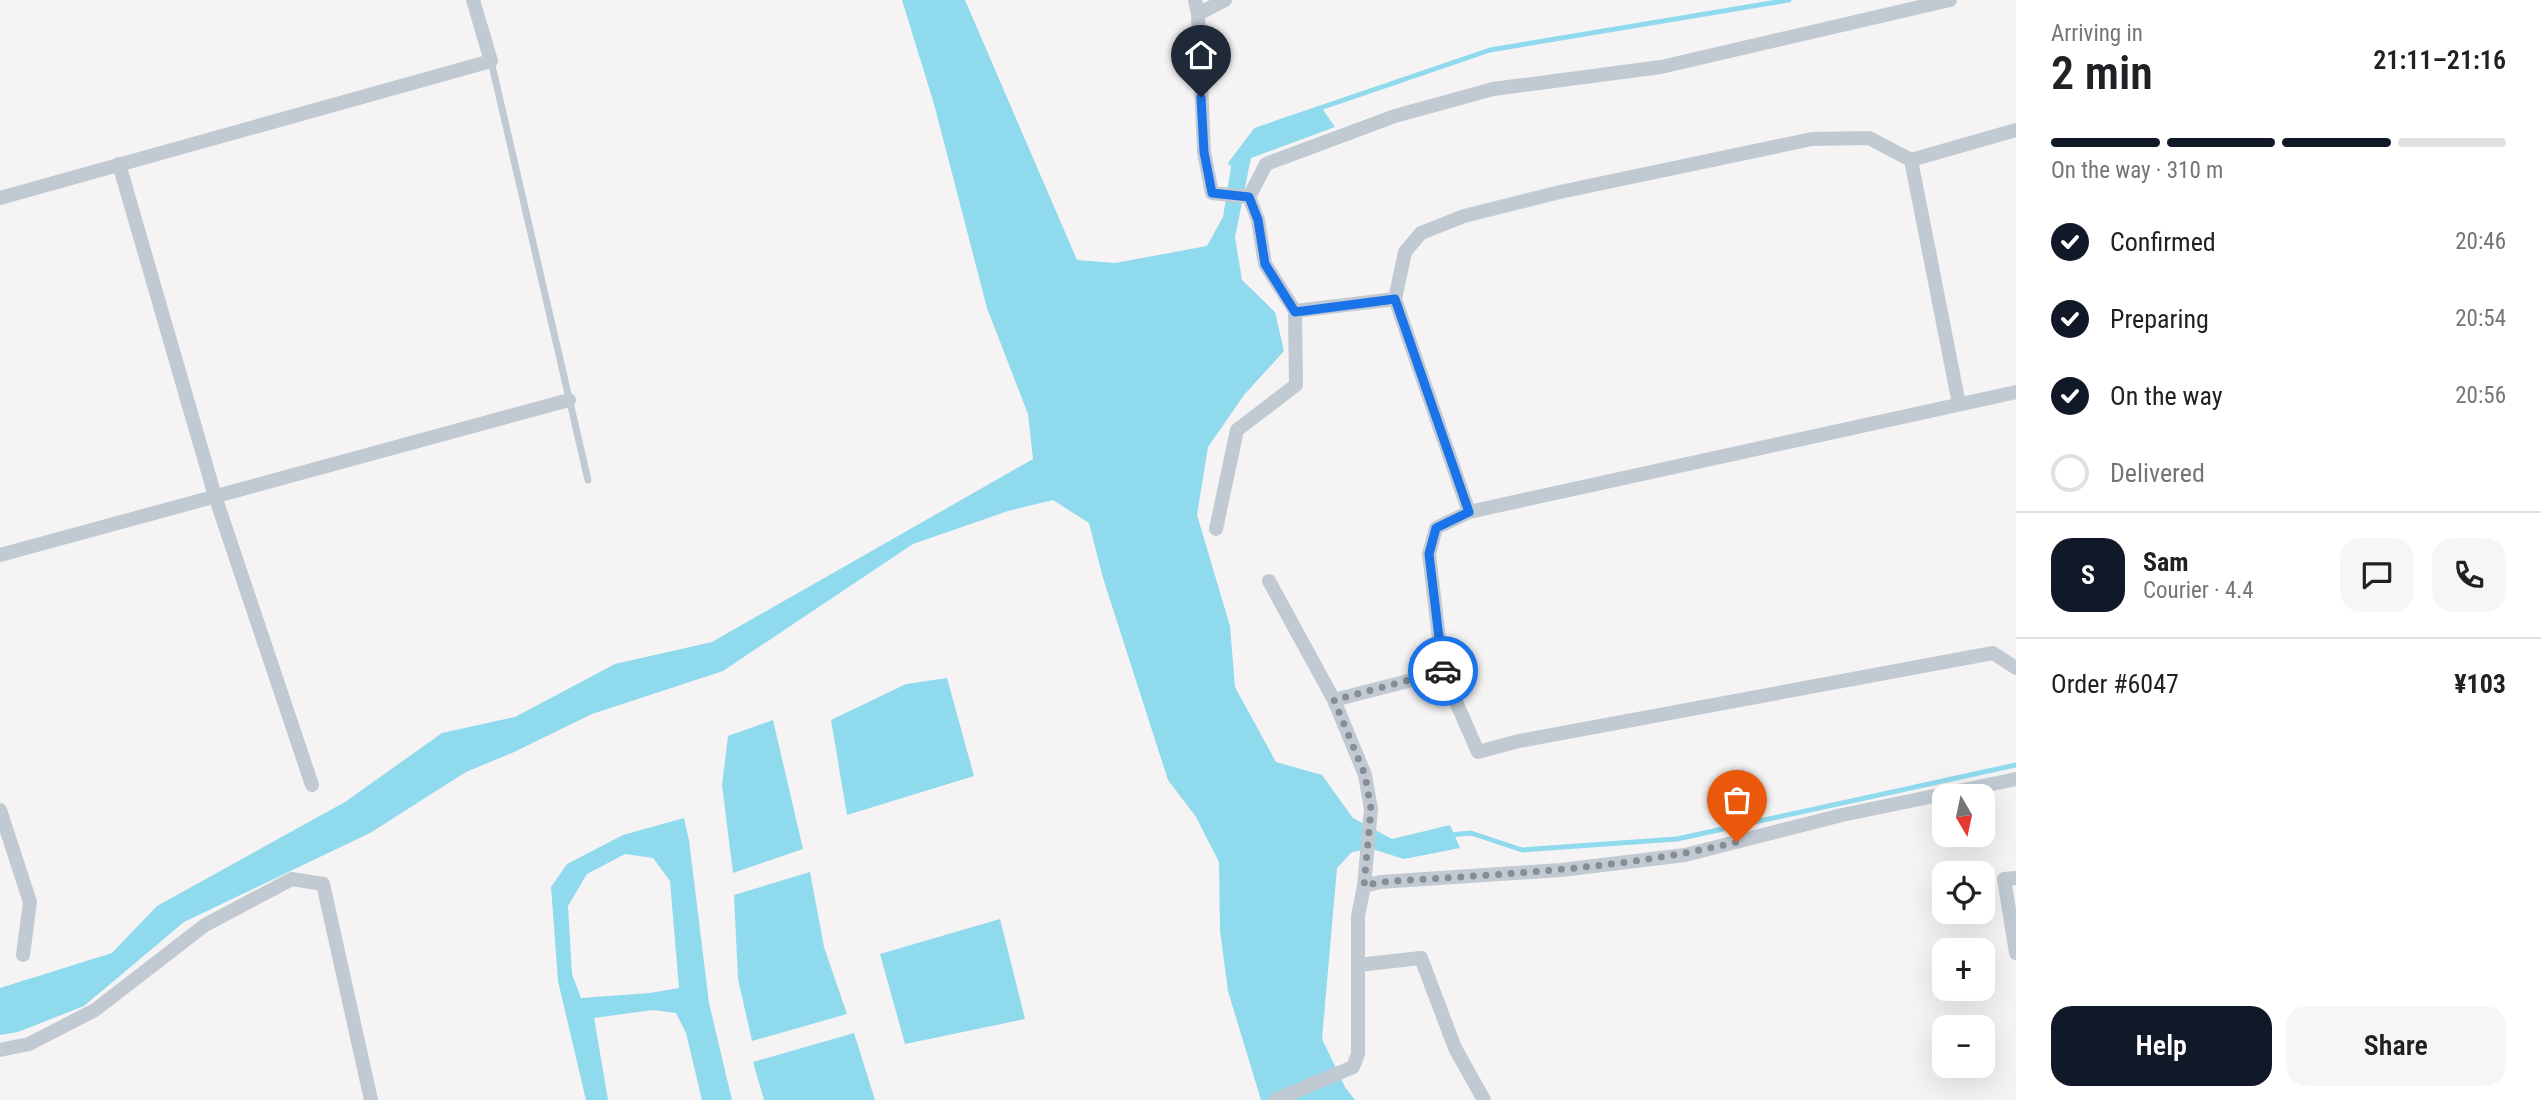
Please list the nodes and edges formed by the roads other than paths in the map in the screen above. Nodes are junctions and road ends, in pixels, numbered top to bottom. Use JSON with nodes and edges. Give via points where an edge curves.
{"nodes":[{"id":1,"x":473,"y":0,"type":"edge"},
{"id":2,"x":1225,"y":0,"type":"edge"},
{"id":3,"x":1950,"y":0,"type":"edge"},
{"id":4,"x":1196,"y":7,"type":"edge"},
{"id":5,"x":491,"y":61,"type":"junction"},
{"id":6,"x":2016,"y":130,"type":"edge"},
{"id":7,"x":1911,"y":160,"type":"junction"},
{"id":8,"x":119,"y":164,"type":"junction"},
{"id":9,"x":1249,"y":197,"type":"junction"},
{"id":10,"x":0,"y":198,"type":"edge"},
{"id":11,"x":1395,"y":299,"type":"junction"},
{"id":12,"x":1295,"y":312,"type":"junction"},
{"id":13,"x":2016,"y":392,"type":"edge"},
{"id":14,"x":569,"y":400,"type":"junction"},
{"id":15,"x":1959,"y":404,"type":"junction"},
{"id":16,"x":588,"y":480,"type":"dead end"},
{"id":17,"x":215,"y":496,"type":"junction"},
{"id":18,"x":1469,"y":512,"type":"junction"},
{"id":19,"x":1216,"y":529,"type":"dead end"},
{"id":20,"x":0,"y":555,"type":"edge"},
{"id":21,"x":1269,"y":581,"type":"dead end"},
{"id":22,"x":2016,"y":668,"type":"edge"},
{"id":23,"x":1443,"y":672,"type":"junction"},
{"id":24,"x":1334,"y":700,"type":"junction"},
{"id":25,"x":2016,"y":779,"type":"edge"},
{"id":26,"x":312,"y":785,"type":"dead end"},
{"id":27,"x":0,"y":810,"type":"edge"},
{"id":28,"x":2016,"y":878,"type":"edge"},
{"id":29,"x":1364,"y":886,"type":"junction"},
{"id":30,"x":2016,"y":953,"type":"edge"},
{"id":31,"x":23,"y":955,"type":"dead end"},
{"id":32,"x":1358,"y":965,"type":"junction"},
{"id":33,"x":0,"y":1050,"type":"edge"},
{"id":34,"x":371,"y":1100,"type":"edge"},
{"id":35,"x":1275,"y":1100,"type":"edge"},
{"id":36,"x":1484,"y":1100,"type":"edge"}],
"edges":[{"from":1,"to":5,"type":"street"},
{"from":2,"to":4,"type":"street"},
{"from":3,"to":9,"type":"street","via":[[1661,67],[1493,89],[1407,113],[1266,164]]},
{"from":4,"to":9,"type":"street","via":[[1204,152],[1212,193]]},
{"from":5,"to":8,"type":"street"},
{"from":5,"to":14,"type":"lane"},
{"from":6,"to":7,"type":"street"},
{"from":7,"to":11,"type":"street","via":[[1870,138],[1812,139],[1464,216],[1421,233],[1405,252]]},
{"from":7,"to":15,"type":"street"},
{"from":8,"to":10,"type":"street"},
{"from":8,"to":17,"type":"street"},
{"from":9,"to":12,"type":"street","via":[[1265,264]]},
{"from":11,"to":12,"type":"street"},
{"from":11,"to":18,"type":"street"},
{"from":12,"to":19,"type":"street","via":[[1296,385],[1237,430]]},
{"from":13,"to":15,"type":"street"},
{"from":14,"to":16,"type":"lane"},
{"from":14,"to":17,"type":"street"},
{"from":15,"to":18,"type":"street"},
{"from":17,"to":20,"type":"street"},
{"from":17,"to":26,"type":"street"},
{"from":18,"to":23,"type":"street","via":[[1436,528],[1429,554]]},
{"from":21,"to":24,"type":"street"},
{"from":22,"to":23,"type":"street","via":[[1993,653],[1478,752]]},
{"from":23,"to":24,"type":"street"},
{"from":24,"to":29,"type":"street","via":[[1365,775],[1371,809]]},
{"from":25,"to":29,"type":"street","via":[[1842,815],[1685,855]]},
{"from":27,"to":31,"type":"street","via":[[30,902]]},
{"from":28,"to":30,"type":"street","via":[[2004,879]]},
{"from":29,"to":32,"type":"street","via":[[1358,916]]},
{"from":32,"to":35,"type":"street","via":[[1359,1054],[1353,1067]]},
{"from":32,"to":36,"type":"street","via":[[1421,958],[1455,1048]]},
{"from":33,"to":34,"type":"street","via":[[29,1044],[95,1010],[205,925],[292,879],[323,884]]}]}
